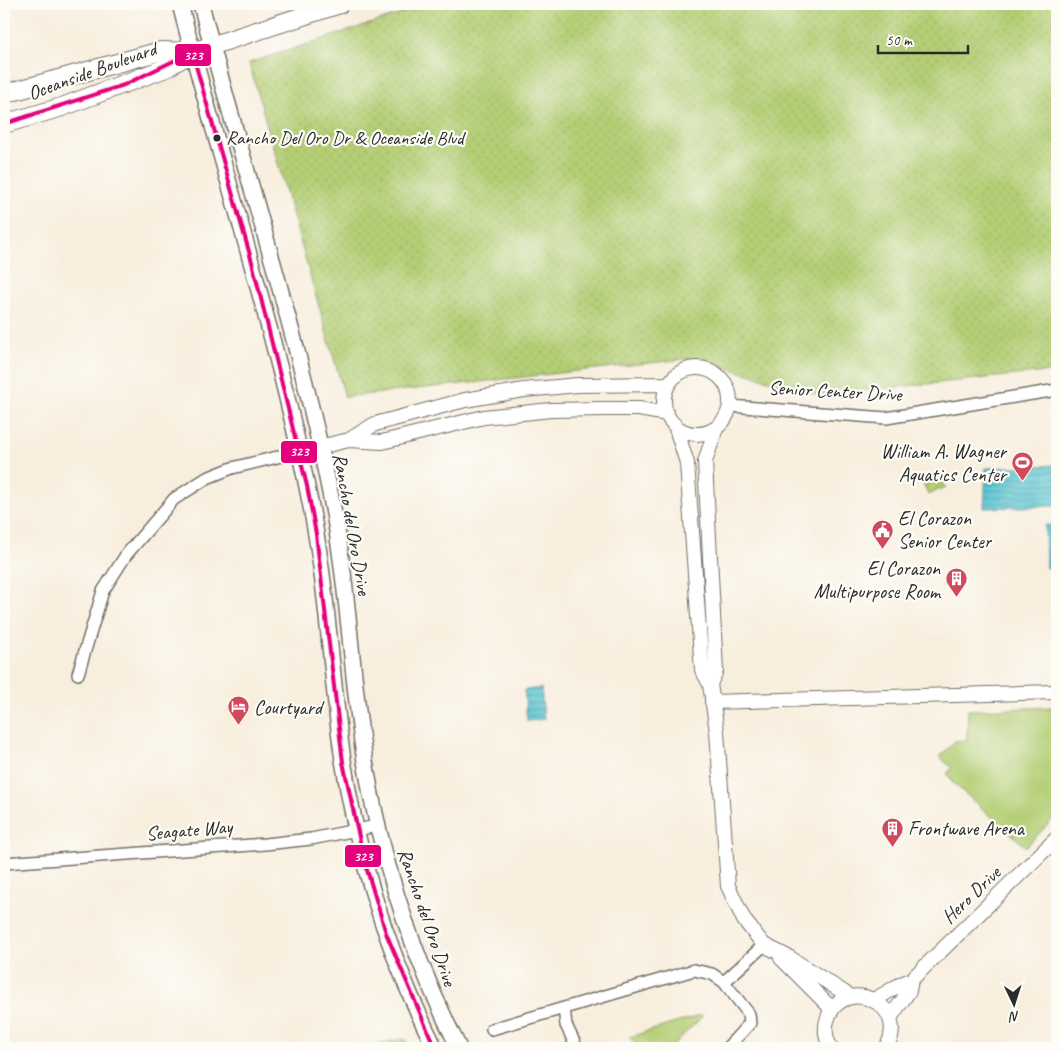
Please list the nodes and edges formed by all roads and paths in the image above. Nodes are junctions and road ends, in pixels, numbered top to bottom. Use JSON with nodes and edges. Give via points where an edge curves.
{"nodes":[{"id":1,"x":180,"y":4,"type":"edge"},
{"id":2,"x":201,"y":4,"type":"edge"},
{"id":3,"x":340,"y":4,"type":"edge"},
{"id":4,"x":212,"y":46,"type":"junction"},
{"id":5,"x":192,"y":52,"type":"junction"},
{"id":6,"x":4,"y":94,"type":"edge"},
{"id":7,"x":4,"y":124,"type":"edge"},
{"id":8,"x":669,"y":384,"type":"junction"},
{"id":9,"x":1057,"y":390,"type":"edge"},
{"id":10,"x":730,"y":406,"type":"junction"},
{"id":11,"x":671,"y":419,"type":"junction"},
{"id":12,"x":716,"y":428,"type":"junction"},
{"id":13,"x":349,"y":440,"type":"junction"},
{"id":14,"x":319,"y":447,"type":"junction"},
{"id":15,"x":298,"y":452,"type":"junction"},
{"id":16,"x":78,"y":674,"type":"dead end"},
{"id":17,"x":710,"y":684,"type":"junction"},
{"id":18,"x":1057,"y":692,"type":"edge"},
{"id":19,"x":712,"y":702,"type":"junction"},
{"id":20,"x":377,"y":826,"type":"junction"},
{"id":21,"x":357,"y":830,"type":"junction"},
{"id":22,"x":1057,"y":838,"type":"edge"},
{"id":23,"x":4,"y":863,"type":"edge"},
{"id":24,"x":770,"y":948,"type":"junction"},
{"id":25,"x":911,"y":980,"type":"junction"},
{"id":26,"x":724,"y":982,"type":"junction"},
{"id":27,"x":851,"y":997,"type":"junction"},
{"id":28,"x":874,"y":1000,"type":"junction"},
{"id":29,"x":564,"y":1008,"type":"junction"},
{"id":30,"x":830,"y":1012,"type":"junction"},
{"id":31,"x":890,"y":1018,"type":"junction"},
{"id":32,"x":492,"y":1029,"type":"dead end"},
{"id":33,"x":435,"y":1048,"type":"edge"},
{"id":34,"x":459,"y":1048,"type":"edge"},
{"id":35,"x":577,"y":1048,"type":"edge"},
{"id":36,"x":727,"y":1048,"type":"edge"},
{"id":37,"x":830,"y":1048,"type":"edge"},
{"id":38,"x":886,"y":1048,"type":"edge"}],
"edges":[{"from":1,"to":5,"type":"main road","name":"Rancho del Oro Drive"},
{"from":2,"to":4,"type":"main road","name":"Rancho del Oro Drive"},
{"from":3,"to":4,"type":"main road","name":"Oceanside Boulevard"},
{"from":4,"to":5,"type":"main road","name":"Oceanside Boulevard"},
{"from":4,"to":14,"type":"main road","name":"Rancho del Oro Drive","via":[[272,256]]},
{"from":5,"to":6,"type":"main road","name":"Oceanside Boulevard","via":[[161,51]]},
{"from":5,"to":7,"type":"main road","name":"Oceanside Boulevard","via":[[166,68],[62,107]]},
{"from":5,"to":15,"type":"main road","name":"Rancho del Oro Drive","via":[[252,262]]},
{"from":8,"to":10,"type":"street","via":[[686,370],[709,370],[726,384]]},
{"from":8,"to":11,"type":"street","via":[[664,398]]},
{"from":8,"to":13,"type":"street","via":[[578,385],[465,400],[375,424]]},
{"from":9,"to":10,"type":"street","name":"Senior Center Drive","via":[[886,418]]},
{"from":10,"to":12,"type":"street"},
{"from":11,"to":12,"type":"street","via":[[682,430],[700,434]]},
{"from":11,"to":13,"type":"street","via":[[639,409],[552,410],[484,417],[382,442]]},
{"from":11,"to":17,"type":"street","via":[[687,464],[702,670]]},
{"from":12,"to":17,"type":"street","via":[[705,462],[716,671]]},
{"from":13,"to":14,"type":"street"},
{"from":14,"to":15,"type":"street"},
{"from":14,"to":20,"type":"main road","name":"Rancho del Oro Drive","via":[[340,548],[364,759]]},
{"from":15,"to":16,"type":"street","via":[[232,468],[207,478],[174,498],[126,555],[103,591]]},
{"from":15,"to":21,"type":"main road","name":"Rancho del Oro Drive","via":[[316,534],[343,762]]},
{"from":17,"to":19,"type":"street"},
{"from":18,"to":19,"type":"street"},
{"from":19,"to":24,"type":"street","via":[[728,886],[744,920]]},
{"from":20,"to":21,"type":"street","name":"Seagate Way"},
{"from":20,"to":34,"type":"main road","name":"Rancho del Oro Drive","via":[[409,934]]},
{"from":21,"to":23,"type":"street","name":"Seagate Way","via":[[265,844]]},
{"from":21,"to":33,"type":"main road","name":"Rancho del Oro Drive","via":[[386,933]]},
{"from":22,"to":25,"type":"street","name":"Hero Drive"},
{"from":24,"to":26,"type":"street"},
{"from":24,"to":27,"type":"street"},
{"from":24,"to":30,"type":"street","via":[[828,1005]]},
{"from":25,"to":28,"type":"street","name":"Hero Drive","via":[[900,983]]},
{"from":25,"to":31,"type":"street","name":"Hero Drive","via":[[909,991]]},
{"from":26,"to":29,"type":"street","via":[[712,974],[694,970]]},
{"from":26,"to":36,"type":"street","via":[[749,1014],[750,1023]]},
{"from":27,"to":28,"type":"street"},
{"from":27,"to":30,"type":"street"},
{"from":28,"to":31,"type":"street"},
{"from":29,"to":32,"type":"street"},
{"from":29,"to":35,"type":"street","via":[[566,1025]]},
{"from":30,"to":37,"type":"street","via":[[825,1029]]},
{"from":31,"to":38,"type":"street","via":[[891,1036]]}]}
